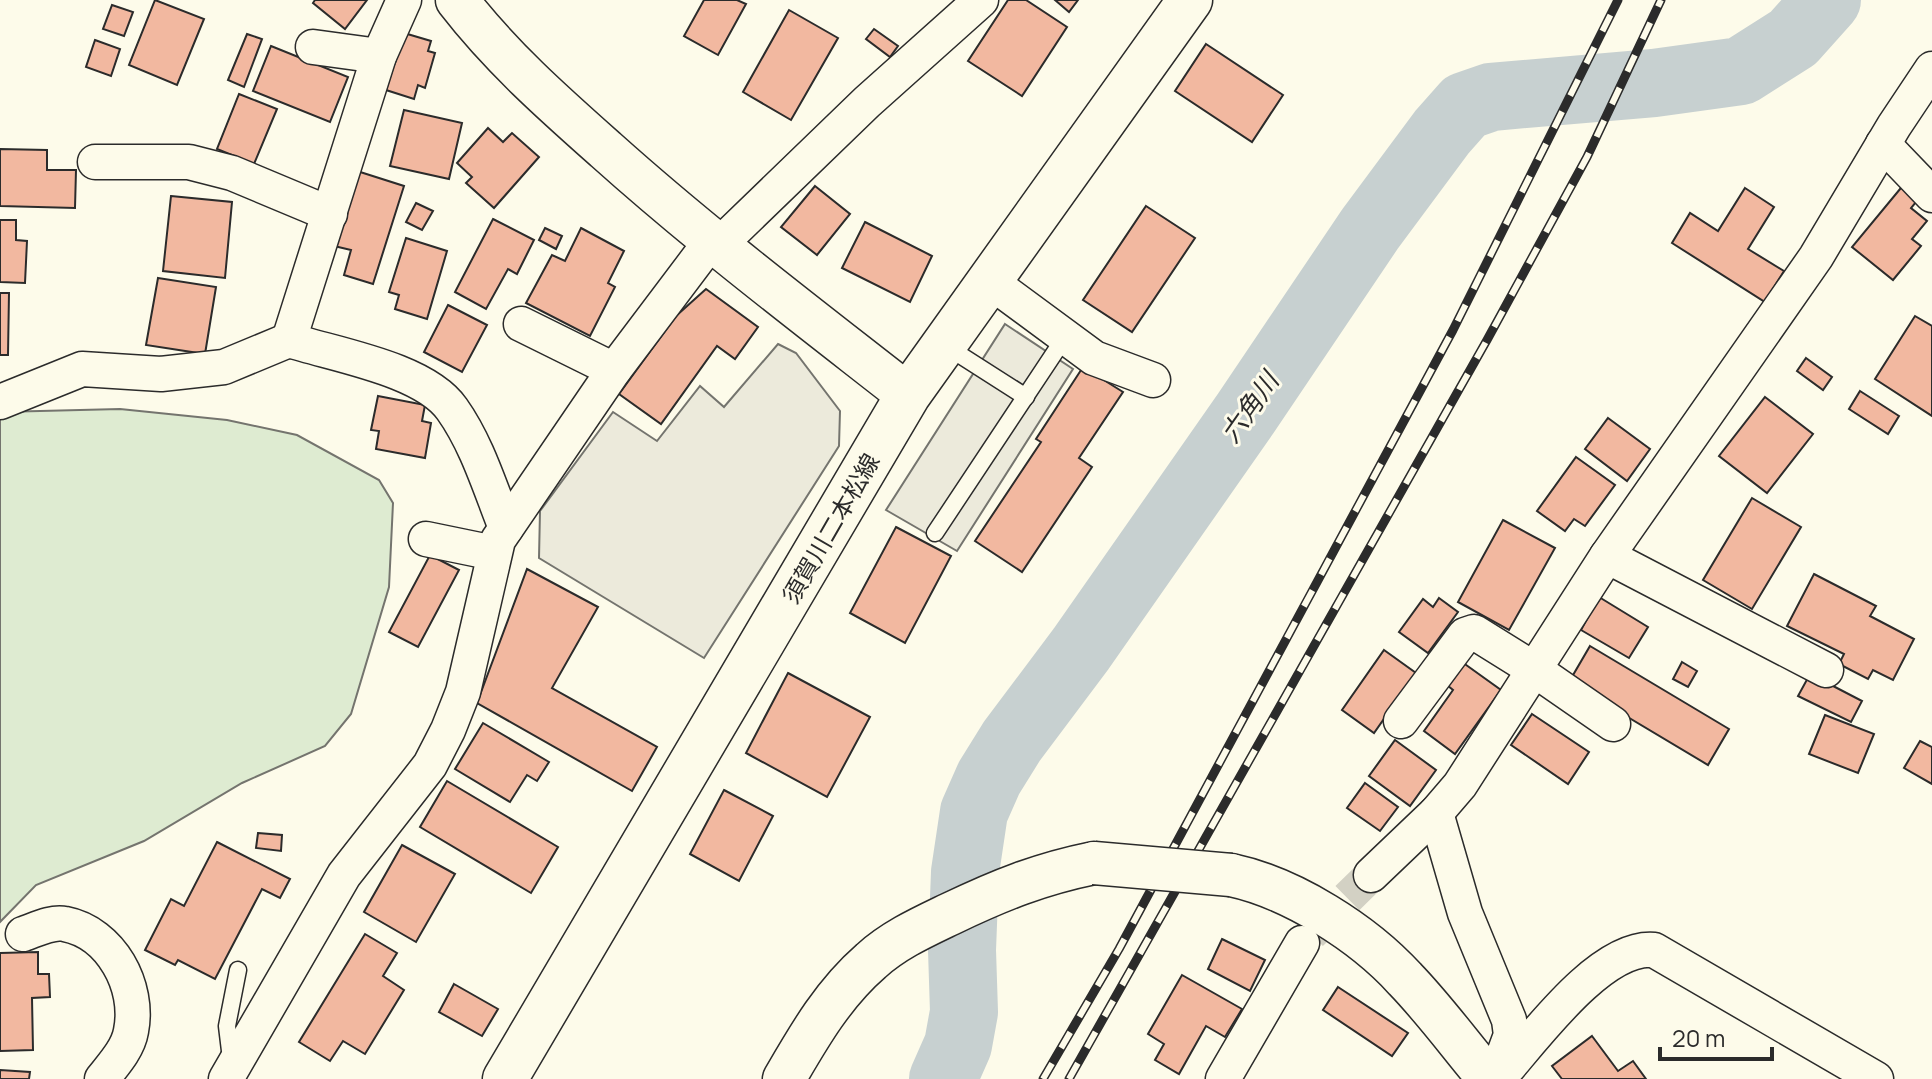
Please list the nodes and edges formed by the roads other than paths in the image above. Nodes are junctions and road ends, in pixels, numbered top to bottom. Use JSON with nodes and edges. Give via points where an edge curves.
{"nodes":[{"id":1,"x":404,"y":0,"type":"edge"},
{"id":2,"x":457,"y":0,"type":"edge"},
{"id":3,"x":981,"y":0,"type":"edge"},
{"id":4,"x":1190,"y":0,"type":"edge"},
{"id":5,"x":313,"y":47,"type":"dead end"},
{"id":6,"x":379,"y":56,"type":"junction"},
{"id":7,"x":1932,"y":69,"type":"edge"},
{"id":8,"x":1883,"y":144,"type":"junction"},
{"id":9,"x":95,"y":162,"type":"dead end"},
{"id":10,"x":1932,"y":195,"type":"edge"},
{"id":11,"x":330,"y":214,"type":"junction"},
{"id":12,"x":715,"y":243,"type":"junction"},
{"id":13,"x":991,"y":282,"type":"junction"},
{"id":14,"x":521,"y":324,"type":"dead end"},
{"id":15,"x":1065,"y":337,"type":"junction"},
{"id":16,"x":289,"y":340,"type":"junction"},
{"id":17,"x":945,"y":345,"type":"junction"},
{"id":18,"x":614,"y":370,"type":"junction"},
{"id":19,"x":1153,"y":380,"type":"dead end"},
{"id":20,"x":908,"y":395,"type":"junction"},
{"id":21,"x":1026,"y":397,"type":"junction"},
{"id":22,"x":0,"y":402,"type":"edge"},
{"id":23,"x":935,"y":533,"type":"dead end"},
{"id":24,"x":426,"y":539,"type":"dead end"},
{"id":25,"x":500,"y":540,"type":"junction"},
{"id":26,"x":1607,"y":556,"type":"junction"},
{"id":27,"x":1535,"y":670,"type":"junction"},
{"id":28,"x":1826,"y":670,"type":"dead end"},
{"id":29,"x":1401,"y":721,"type":"dead end"},
{"id":30,"x":1613,"y":724,"type":"dead end"},
{"id":31,"x":1436,"y":813,"type":"junction"},
{"id":32,"x":1371,"y":875,"type":"tunnel mouth"},
{"id":33,"x":23,"y":934,"type":"dead end"},
{"id":34,"x":1302,"y":943,"type":"tunnel mouth"},
{"id":35,"x":238,"y":970,"type":"dead end"},
{"id":36,"x":229,"y":1074,"type":"edge"},
{"id":37,"x":102,"y":1079,"type":"edge"},
{"id":38,"x":505,"y":1079,"type":"edge"},
{"id":39,"x":784,"y":1079,"type":"edge"},
{"id":40,"x":1223,"y":1079,"type":"edge"},
{"id":41,"x":1489,"y":1079,"type":"edge"},
{"id":42,"x":1496,"y":1079,"type":"edge"},
{"id":43,"x":1876,"y":1079,"type":"edge"}],
"edges":[{"from":1,"to":6,"type":"street"},
{"from":2,"to":12,"type":"street","via":[[551,101]]},
{"from":3,"to":12,"type":"street"},
{"from":4,"to":13,"type":"main road","name":"須賀川二本松線"},
{"from":5,"to":6,"type":"street"},
{"from":6,"to":11,"type":"street"},
{"from":7,"to":8,"type":"street"},
{"from":8,"to":10,"type":"street"},
{"from":8,"to":26,"type":"street","via":[[1816,257]]},
{"from":9,"to":11,"type":"street","via":[[189,162],[232,173]]},
{"from":11,"to":16,"type":"street"},
{"from":12,"to":18,"type":"street"},
{"from":12,"to":20,"type":"street"},
{"from":13,"to":15,"type":"street"},
{"from":13,"to":17,"type":"main road","name":"須賀川二本松線"},
{"from":14,"to":18,"type":"street"},
{"from":15,"to":19,"type":"street","via":[[1094,358]]},
{"from":15,"to":21,"type":"lane"},
{"from":16,"to":22,"type":"street","via":[[224,367],[161,374],[82,369]]},
{"from":16,"to":25,"type":"street","via":[[391,370],[425,385],[451,407],[474,446]]},
{"from":17,"to":20,"type":"main road","name":"須賀川二本松線"},
{"from":17,"to":21,"type":"lane"},
{"from":18,"to":25,"type":"street"},
{"from":20,"to":38,"type":"main road","name":"須賀川二本松線"},
{"from":21,"to":23,"type":"lane"},
{"from":24,"to":25,"type":"street"},
{"from":25,"to":36,"type":"street","via":[[463,692],[448,730],[421,777],[344,875]]},
{"from":26,"to":27,"type":"street"},
{"from":26,"to":28,"type":"street"},
{"from":27,"to":29,"type":"street","via":[[1474,632],[1465,635]]},
{"from":27,"to":30,"type":"street"},
{"from":27,"to":31,"type":"street"},
{"from":31,"to":32,"type":"street"},
{"from":31,"to":42,"type":"street","via":[[1465,913],[1509,1020],[1511,1035]]},
{"from":33,"to":37,"type":"street","via":[[62,923],[100,940],[112,952],[125,976],[131,1031]]},
{"from":34,"to":40,"type":"street"},
{"from":35,"to":36,"type":"lane","via":[[227,1026]]},
{"from":39,"to":41,"type":"street","bridge":true,"via":[[817,1022],[872,959],[913,932],[1002,889],[1094,863],[1231,875],[1301,901],[1403,976]]},
{"from":42,"to":43,"type":"street","via":[[1582,984],[1641,949],[1654,950]]}]}
